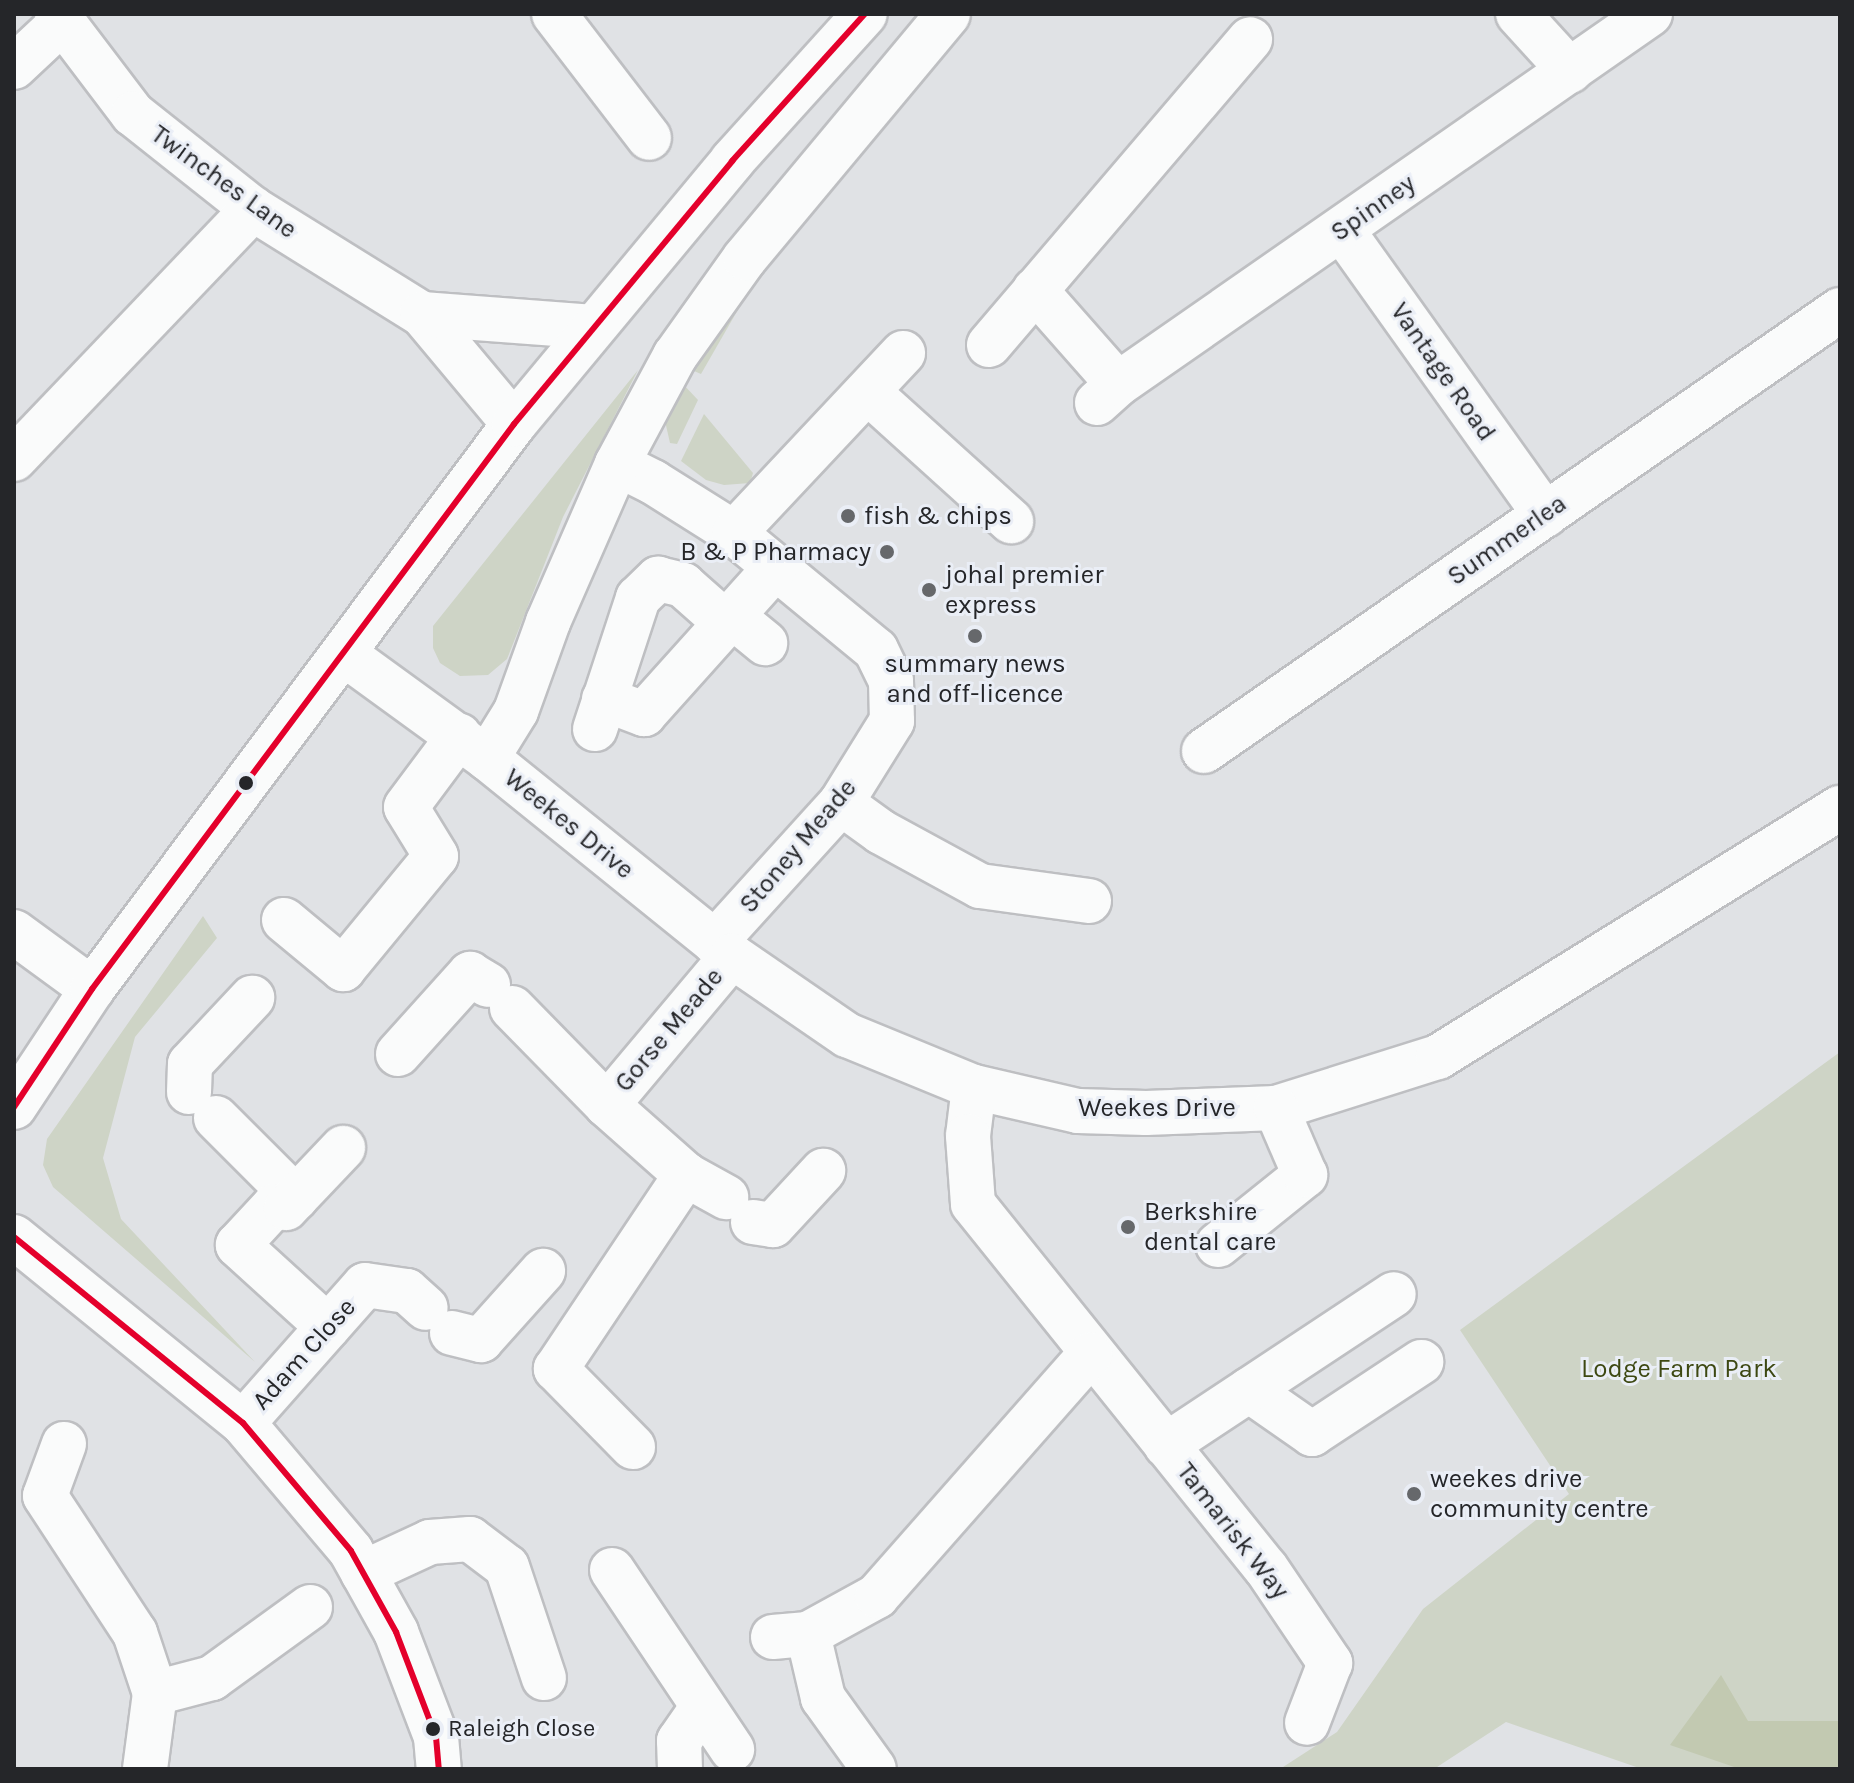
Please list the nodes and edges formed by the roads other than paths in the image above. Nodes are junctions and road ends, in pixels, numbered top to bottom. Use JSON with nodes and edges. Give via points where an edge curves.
{"nodes":[{"id":1,"x":554,"y":14,"type":"edge"},
{"id":2,"x":865,"y":14,"type":"edge"},
{"id":3,"x":948,"y":14,"type":"edge"},
{"id":4,"x":1518,"y":14,"type":"edge"},
{"id":5,"x":1650,"y":14,"type":"edge"},
{"id":6,"x":59,"y":19,"type":"edge"},
{"id":7,"x":1250,"y":39,"type":"dead end"},
{"id":8,"x":14,"y":67,"type":"edge"},
{"id":9,"x":1570,"y":71,"type":"junction"},
{"id":10,"x":649,"y":138,"type":"dead end"},
{"id":11,"x":253,"y":209,"type":"junction"},
{"id":12,"x":1342,"y":230,"type":"junction"},
{"id":13,"x":1035,"y":290,"type":"junction"},
{"id":14,"x":422,"y":314,"type":"junction"},
{"id":15,"x":594,"y":327,"type":"junction"},
{"id":16,"x":1831,"y":330,"type":"edge"},
{"id":17,"x":989,"y":345,"type":"dead end"},
{"id":18,"x":903,"y":353,"type":"dead end"},
{"id":19,"x":868,"y":392,"type":"junction"},
{"id":20,"x":514,"y":424,"type":"junction"},
{"id":21,"x":14,"y":459,"type":"edge"},
{"id":22,"x":617,"y":464,"type":"junction"},
{"id":23,"x":1545,"y":515,"type":"junction"},
{"id":24,"x":1011,"y":521,"type":"dead end"},
{"id":25,"x":734,"y":533,"type":"junction"},
{"id":26,"x":774,"y":569,"type":"junction"},
{"id":27,"x":729,"y":619,"type":"junction"},
{"id":28,"x":765,"y":643,"type":"dead end"},
{"id":29,"x":344,"y":654,"type":"junction"},
{"id":30,"x":473,"y":747,"type":"junction"},
{"id":31,"x":1204,"y":751,"type":"dead end"},
{"id":32,"x":841,"y":803,"type":"junction"},
{"id":33,"x":1840,"y":808,"type":"edge"},
{"id":34,"x":1089,"y":901,"type":"dead end"},
{"id":35,"x":284,"y":920,"type":"dead end"},
{"id":36,"x":14,"y":932,"type":"edge"},
{"id":37,"x":724,"y":949,"type":"junction"},
{"id":38,"x":92,"y":989,"type":"junction"},
{"id":39,"x":252,"y":998,"type":"dead end"},
{"id":40,"x":398,"y":1054,"type":"dead end"},
{"id":41,"x":974,"y":1087,"type":"junction"},
{"id":42,"x":607,"y":1105,"type":"junction"},
{"id":43,"x":14,"y":1107,"type":"edge"},
{"id":44,"x":1276,"y":1108,"type":"junction"},
{"id":45,"x":343,"y":1148,"type":"dead end"},
{"id":46,"x":823,"y":1171,"type":"dead end"},
{"id":47,"x":686,"y":1175,"type":"junction"},
{"id":48,"x":296,"y":1198,"type":"junction"},
{"id":49,"x":14,"y":1237,"type":"edge"},
{"id":50,"x":1218,"y":1245,"type":"dead end"},
{"id":51,"x":543,"y":1271,"type":"dead end"},
{"id":52,"x":1394,"y":1294,"type":"dead end"},
{"id":53,"x":328,"y":1327,"type":"junction"},
{"id":54,"x":1090,"y":1354,"type":"junction"},
{"id":55,"x":1421,"y":1362,"type":"dead end"},
{"id":56,"x":1249,"y":1390,"type":"junction"},
{"id":57,"x":243,"y":1423,"type":"junction"},
{"id":58,"x":64,"y":1444,"type":"dead end"},
{"id":59,"x":1166,"y":1445,"type":"junction"},
{"id":60,"x":633,"y":1447,"type":"dead end"},
{"id":61,"x":612,"y":1570,"type":"dead end"},
{"id":62,"x":363,"y":1573,"type":"junction"},
{"id":63,"x":310,"y":1607,"type":"dead end"},
{"id":64,"x":544,"y":1678,"type":"dead end"},
{"id":65,"x":155,"y":1693,"type":"junction"},
{"id":66,"x":702,"y":1708,"type":"junction"},
{"id":67,"x":1307,"y":1723,"type":"dead end"},
{"id":68,"x":732,"y":1749,"type":"dead end"},
{"id":69,"x":145,"y":1769,"type":"edge"},
{"id":70,"x":439,"y":1769,"type":"edge"},
{"id":71,"x":680,"y":1769,"type":"edge"},
{"id":72,"x":874,"y":1769,"type":"edge"}],
"edges":[{"from":1,"to":10,"type":"street"},
{"from":2,"to":15,"type":"street","via":[[732,161]]},
{"from":3,"to":22,"type":"street","via":[[745,258],[675,356]]},
{"from":4,"to":9,"type":"street"},
{"from":5,"to":9,"type":"street","name":"Spinney"},
{"from":6,"to":8,"type":"street"},
{"from":6,"to":11,"type":"street","name":"Twinches Lane","via":[[133,114]]},
{"from":7,"to":13,"type":"street"},
{"from":9,"to":12,"type":"street","name":"Spinney"},
{"from":11,"to":14,"type":"street","name":"Twinches Lane"},
{"from":11,"to":21,"type":"street"},
{"from":12,"to":13,"type":"street","name":"Spinney","via":[[1108,393]]},
{"from":12,"to":23,"type":"street","name":"Vantage Road"},
{"from":13,"to":17,"type":"street"},
{"from":14,"to":15,"type":"street","name":"Twinches Lane"},
{"from":14,"to":20,"type":"street","name":"Twinches Lane"},
{"from":15,"to":20,"type":"street"},
{"from":16,"to":23,"type":"street","name":"Summerlea"},
{"from":18,"to":19,"type":"street"},
{"from":19,"to":24,"type":"street"},
{"from":19,"to":25,"type":"street"},
{"from":20,"to":29,"type":"street"},
{"from":22,"to":25,"type":"street","name":"Stoney Meade"},
{"from":22,"to":30,"type":"street","via":[[548,622],[516,711]]},
{"from":23,"to":31,"type":"street","name":"Summerlea"},
{"from":25,"to":26,"type":"street","name":"Stoney Meade"},
{"from":26,"to":27,"type":"street"},
{"from":26,"to":32,"type":"street","name":"Stoney Meade","via":[[876,650],[891,681],[892,721]]},
{"from":27,"to":27,"type":"street","via":[[683,585],[658,579],[638,598],[600,714],[644,714]]},
{"from":27,"to":28,"type":"street"},
{"from":29,"to":30,"type":"street","name":"Weekes Drive"},
{"from":29,"to":38,"type":"street"},
{"from":30,"to":35,"type":"street","via":[[406,807],[436,856],[343,969]]},
{"from":30,"to":37,"type":"street","name":"Weekes Drive"},
{"from":32,"to":34,"type":"street","via":[[881,832],[980,886]]},
{"from":32,"to":37,"type":"street","name":"Stoney Meade"},
{"from":33,"to":44,"type":"street","name":"Weekes Drive","via":[[1438,1057]]},
{"from":36,"to":38,"type":"street"},
{"from":37,"to":41,"type":"street","name":"Weekes Drive","via":[[847,1035]]},
{"from":37,"to":42,"type":"street","name":"Gorse Meade"},
{"from":38,"to":43,"type":"street"},
{"from":39,"to":48,"type":"street","via":[[190,1064],[203,1105]]},
{"from":40,"to":42,"type":"street","name":"Gorse Meade","via":[[470,974],[500,996]]},
{"from":41,"to":44,"type":"street","name":"Weekes Drive","via":[[1078,1111]]},
{"from":41,"to":54,"type":"street","name":"Tamarisk Way","via":[[968,1136],[973,1204]]},
{"from":42,"to":47,"type":"street","name":"Gorse Meade"},
{"from":44,"to":50,"type":"street","via":[[1305,1175]]},
{"from":45,"to":48,"type":"street"},
{"from":46,"to":47,"type":"street","name":"Gorse Meade","via":[[773,1225]]},
{"from":47,"to":60,"type":"street","via":[[556,1369]]},
{"from":48,"to":53,"type":"street","via":[[286,1208],[274,1206],[238,1245]]},
{"from":49,"to":57,"type":"street"},
{"from":51,"to":53,"type":"street","name":"Adam Close","via":[[481,1340],[439,1321],[407,1291],[365,1285]]},
{"from":52,"to":56,"type":"street"},
{"from":53,"to":57,"type":"street","name":"Adam Close"},
{"from":54,"to":59,"type":"street","name":"Tamarisk Way"},
{"from":54,"to":72,"type":"street","via":[[877,1596],[791,1635],[823,1698]]},
{"from":55,"to":56,"type":"street","via":[[1312,1434]]},
{"from":56,"to":59,"type":"street"},
{"from":57,"to":62,"type":"street","via":[[351,1551]]},
{"from":58,"to":65,"type":"street","via":[[45,1496],[135,1633]]},
{"from":59,"to":67,"type":"street","name":"Tamarisk Way","via":[[1266,1568],[1330,1663]]},
{"from":61,"to":66,"type":"street"},
{"from":62,"to":64,"type":"street","via":[[430,1542],[470,1539],[507,1567]]},
{"from":62,"to":70,"type":"street","via":[[396,1632],[436,1737]]},
{"from":63,"to":65,"type":"street","via":[[212,1678]]},
{"from":65,"to":69,"type":"street"},
{"from":66,"to":68,"type":"street"},
{"from":66,"to":71,"type":"street","via":[[679,1741]]}]}
